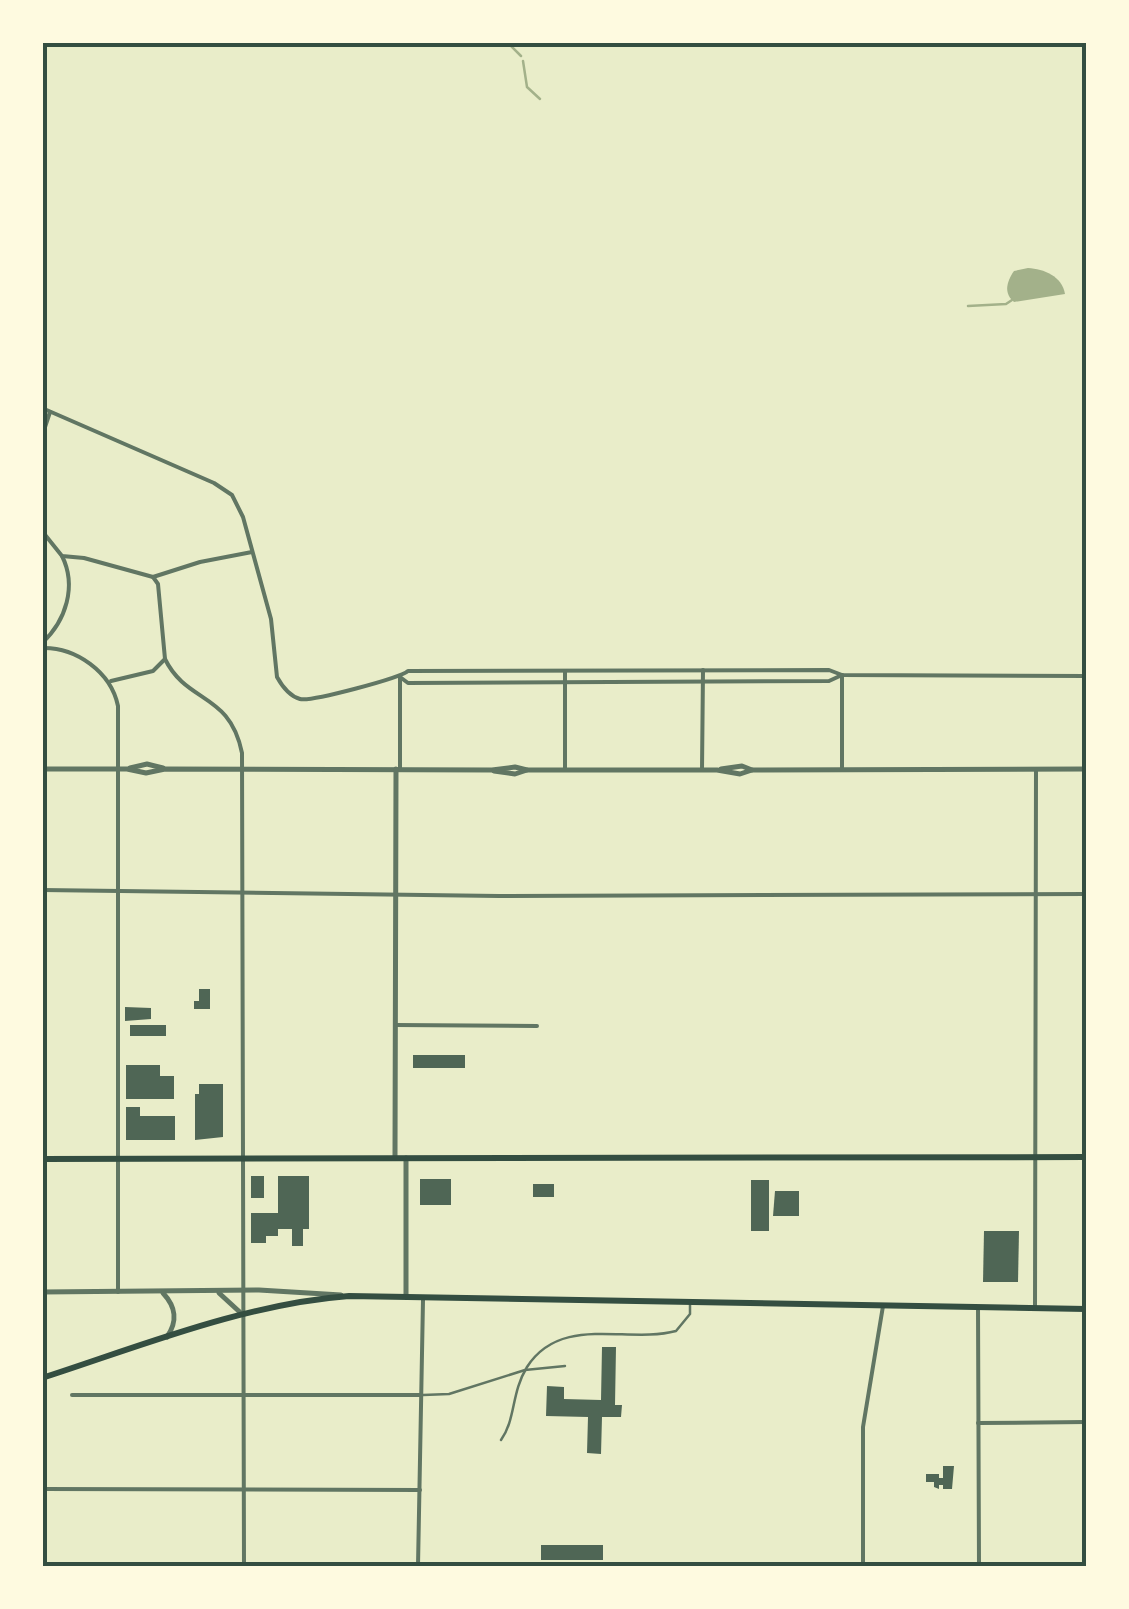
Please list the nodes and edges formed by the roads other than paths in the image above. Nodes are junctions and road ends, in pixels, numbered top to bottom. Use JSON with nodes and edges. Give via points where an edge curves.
{"nodes":[{"id":1,"x":42,"y":408,"type":"edge"},
{"id":2,"x":50,"y":411,"type":"junction"},
{"id":3,"x":42,"y":436,"type":"edge"},
{"id":4,"x":42,"y":531,"type":"edge"},
{"id":5,"x":252,"y":552,"type":"junction"},
{"id":6,"x":62,"y":556,"type":"junction"},
{"id":7,"x":153,"y":577,"type":"junction"},
{"id":8,"x":42,"y":645,"type":"edge"},
{"id":9,"x":165,"y":658,"type":"junction"},
{"id":10,"x":564,"y":670,"type":"junction"},
{"id":11,"x":703,"y":670,"type":"junction"},
{"id":12,"x":842,"y":674,"type":"junction"},
{"id":13,"x":1086,"y":676,"type":"edge"},
{"id":14,"x":400,"y":678,"type":"junction"},
{"id":15,"x":110,"y":682,"type":"junction"},
{"id":16,"x":564,"y":682,"type":"junction"},
{"id":17,"x":703,"y":682,"type":"junction"},
{"id":18,"x":42,"y":769,"type":"edge"},
{"id":19,"x":118,"y":769,"type":"junction"},
{"id":20,"x":1036,"y":769,"type":"junction"},
{"id":21,"x":1086,"y":769,"type":"edge"},
{"id":22,"x":242,"y":770,"type":"junction"},
{"id":23,"x":398,"y":770,"type":"junction"},
{"id":24,"x":565,"y":770,"type":"junction"},
{"id":25,"x":702,"y":770,"type":"junction"},
{"id":26,"x":842,"y":770,"type":"junction"},
{"id":27,"x":42,"y":890,"type":"edge"},
{"id":28,"x":118,"y":890,"type":"junction"},
{"id":29,"x":242,"y":891,"type":"junction"},
{"id":30,"x":395,"y":894,"type":"junction"},
{"id":31,"x":1036,"y":894,"type":"junction"},
{"id":32,"x":1086,"y":894,"type":"edge"},
{"id":33,"x":395,"y":1025,"type":"junction"},
{"id":34,"x":537,"y":1026,"type":"dead end"},
{"id":35,"x":1036,"y":1157,"type":"junction"},
{"id":36,"x":1086,"y":1157,"type":"edge"},
{"id":37,"x":117,"y":1158,"type":"junction"},
{"id":38,"x":243,"y":1158,"type":"junction"},
{"id":39,"x":396,"y":1158,"type":"junction"},
{"id":40,"x":406,"y":1158,"type":"junction"},
{"id":41,"x":42,"y":1159,"type":"edge"},
{"id":42,"x":243,"y":1290,"type":"junction"},
{"id":43,"x":42,"y":1292,"type":"edge"},
{"id":44,"x":118,"y":1292,"type":"junction"},
{"id":45,"x":162,"y":1292,"type":"junction"},
{"id":46,"x":216,"y":1292,"type":"junction"},
{"id":47,"x":406,"y":1295,"type":"junction"},
{"id":48,"x":423,"y":1295,"type":"junction"},
{"id":49,"x":348,"y":1296,"type":"junction"},
{"id":50,"x":690,"y":1301,"type":"junction"},
{"id":51,"x":883,"y":1306,"type":"junction"},
{"id":52,"x":978,"y":1307,"type":"junction"},
{"id":53,"x":1035,"y":1308,"type":"junction"},
{"id":54,"x":1086,"y":1309,"type":"edge"},
{"id":55,"x":243,"y":1315,"type":"junction"},
{"id":56,"x":165,"y":1339,"type":"junction"},
{"id":57,"x":565,"y":1366,"type":"dead end"},
{"id":58,"x":525,"y":1370,"type":"junction"},
{"id":59,"x":42,"y":1378,"type":"edge"},
{"id":60,"x":72,"y":1395,"type":"dead end"},
{"id":61,"x":244,"y":1395,"type":"junction"},
{"id":62,"x":421,"y":1395,"type":"junction"},
{"id":63,"x":1086,"y":1422,"type":"edge"},
{"id":64,"x":978,"y":1423,"type":"junction"},
{"id":65,"x":501,"y":1440,"type":"dead end"},
{"id":66,"x":42,"y":1489,"type":"edge"},
{"id":67,"x":244,"y":1490,"type":"junction"},
{"id":68,"x":420,"y":1490,"type":"junction"},
{"id":69,"x":244,"y":1566,"type":"edge"},
{"id":70,"x":418,"y":1566,"type":"edge"},
{"id":71,"x":863,"y":1566,"type":"edge"},
{"id":72,"x":979,"y":1566,"type":"edge"}],
"edges":[{"from":1,"to":2,"type":"street"},
{"from":2,"to":3,"type":"street"},
{"from":2,"to":5,"type":"street","via":[[214,482],[240,510]]},
{"from":4,"to":6,"type":"street"},
{"from":5,"to":7,"type":"street"},
{"from":5,"to":14,"type":"street","via":[[271,619],[275,670],[293,696],[322,698]]},
{"from":6,"to":7,"type":"street"},
{"from":6,"to":8,"type":"street","via":[[69,596]]},
{"from":7,"to":9,"type":"street"},
{"from":8,"to":15,"type":"street","via":[[82,659]]},
{"from":9,"to":15,"type":"street","via":[[153,671]]},
{"from":9,"to":22,"type":"street","via":[[179,679],[230,718]]},
{"from":10,"to":11,"type":"street"},
{"from":10,"to":14,"type":"street","via":[[408,671]]},
{"from":10,"to":16,"type":"street"},
{"from":11,"to":12,"type":"street"},
{"from":11,"to":17,"type":"street"},
{"from":12,"to":13,"type":"street"},
{"from":12,"to":17,"type":"street","via":[[830,681]]},
{"from":12,"to":26,"type":"street"},
{"from":14,"to":16,"type":"street"},
{"from":14,"to":23,"type":"street"},
{"from":15,"to":19,"type":"street","via":[[118,706]]},
{"from":16,"to":17,"type":"street"},
{"from":16,"to":24,"type":"street"},
{"from":17,"to":25,"type":"street"},
{"from":18,"to":19,"type":"street"},
{"from":19,"to":22,"type":"street"},
{"from":19,"to":28,"type":"street"},
{"from":20,"to":21,"type":"street"},
{"from":20,"to":26,"type":"street"},
{"from":20,"to":31,"type":"street"},
{"from":22,"to":23,"type":"street"},
{"from":22,"to":29,"type":"street"},
{"from":23,"to":24,"type":"street"},
{"from":23,"to":30,"type":"street"},
{"from":24,"to":25,"type":"street"},
{"from":25,"to":26,"type":"street"},
{"from":27,"to":28,"type":"street"},
{"from":28,"to":29,"type":"street"},
{"from":28,"to":37,"type":"street"},
{"from":29,"to":30,"type":"street"},
{"from":29,"to":38,"type":"street"},
{"from":30,"to":31,"type":"street"},
{"from":30,"to":33,"type":"street"},
{"from":31,"to":32,"type":"street"},
{"from":31,"to":35,"type":"street"},
{"from":33,"to":34,"type":"street"},
{"from":33,"to":39,"type":"street"},
{"from":35,"to":36,"type":"main road"},
{"from":35,"to":40,"type":"main road"},
{"from":35,"to":53,"type":"street"},
{"from":37,"to":38,"type":"main road"},
{"from":37,"to":41,"type":"main road"},
{"from":37,"to":44,"type":"street"},
{"from":38,"to":39,"type":"main road"},
{"from":38,"to":42,"type":"street"},
{"from":39,"to":40,"type":"main road"},
{"from":40,"to":47,"type":"street"},
{"from":42,"to":46,"type":"street"},
{"from":42,"to":49,"type":"street"},
{"from":42,"to":55,"type":"street"},
{"from":43,"to":44,"type":"street"},
{"from":44,"to":45,"type":"street"},
{"from":45,"to":46,"type":"street"},
{"from":45,"to":56,"type":"street","via":[[175,1314]]},
{"from":46,"to":55,"type":"street"},
{"from":47,"to":48,"type":"main road"},
{"from":47,"to":49,"type":"main road"},
{"from":48,"to":50,"type":"main road"},
{"from":48,"to":62,"type":"street"},
{"from":49,"to":55,"type":"main road"},
{"from":50,"to":51,"type":"main road"},
{"from":50,"to":58,"type":"lane","via":[[690,1314],[676,1331],[567,1338],[537,1353]]},
{"from":51,"to":52,"type":"main road"},
{"from":51,"to":71,"type":"street","via":[[863,1427]]},
{"from":52,"to":53,"type":"main road"},
{"from":52,"to":64,"type":"street"},
{"from":53,"to":54,"type":"main road"},
{"from":55,"to":56,"type":"main road"},
{"from":55,"to":61,"type":"street"},
{"from":56,"to":59,"type":"main road"},
{"from":57,"to":58,"type":"lane"},
{"from":58,"to":62,"type":"lane","via":[[449,1394]]},
{"from":58,"to":65,"type":"lane"},
{"from":60,"to":61,"type":"street"},
{"from":61,"to":62,"type":"street"},
{"from":61,"to":67,"type":"street"},
{"from":62,"to":68,"type":"street"},
{"from":63,"to":64,"type":"street"},
{"from":64,"to":72,"type":"street"},
{"from":66,"to":67,"type":"street"},
{"from":67,"to":68,"type":"street"},
{"from":67,"to":69,"type":"street"},
{"from":68,"to":70,"type":"street"}]}
